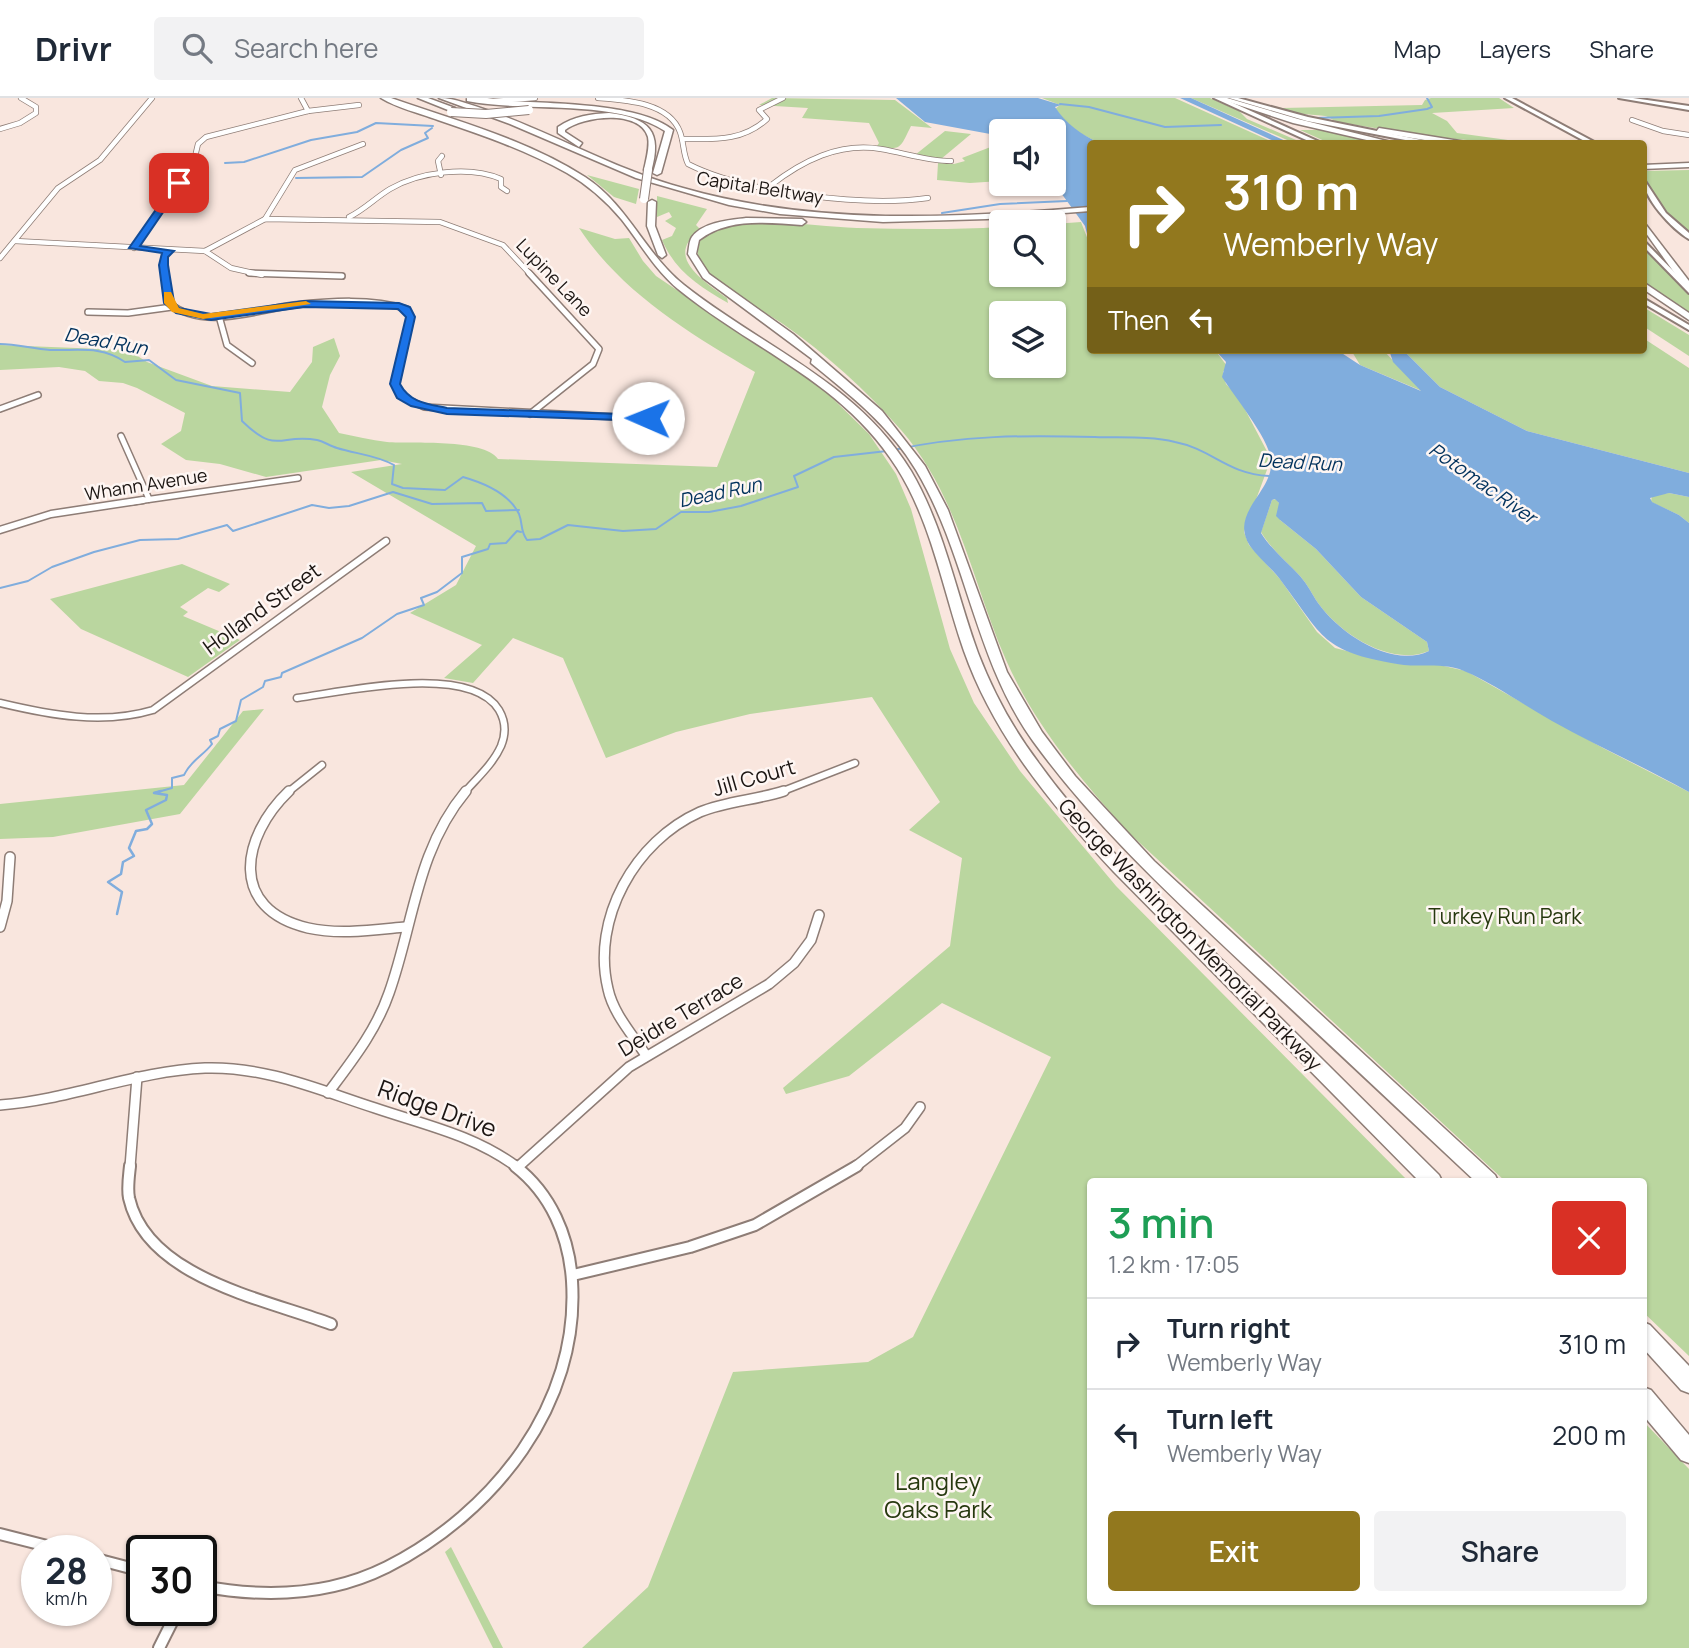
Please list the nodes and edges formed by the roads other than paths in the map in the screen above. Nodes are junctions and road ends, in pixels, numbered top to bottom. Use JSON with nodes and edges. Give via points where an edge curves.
{"nodes":[{"id":1,"x":21,"y":98,"type":"edge"},
{"id":2,"x":152,"y":98,"type":"edge"},
{"id":3,"x":301,"y":98,"type":"edge"},
{"id":4,"x":384,"y":98,"type":"edge"},
{"id":5,"x":402,"y":98,"type":"edge"},
{"id":6,"x":409,"y":98,"type":"edge"},
{"id":7,"x":415,"y":98,"type":"edge"},
{"id":8,"x":421,"y":98,"type":"edge"},
{"id":9,"x":442,"y":98,"type":"edge"},
{"id":10,"x":460,"y":98,"type":"edge"},
{"id":11,"x":469,"y":98,"type":"edge"},
{"id":12,"x":535,"y":98,"type":"edge"},
{"id":13,"x":598,"y":98,"type":"edge"},
{"id":14,"x":783,"y":98,"type":"edge"},
{"id":15,"x":1219,"y":98,"type":"edge"},
{"id":16,"x":1232,"y":98,"type":"edge"},
{"id":17,"x":1508,"y":98,"type":"edge"},
{"id":18,"x":1622,"y":98,"type":"edge"},
{"id":19,"x":359,"y":105,"type":"dead end"},
{"id":20,"x":1689,"y":108,"type":"edge"},
{"id":21,"x":529,"y":109,"type":"junction"},
{"id":22,"x":308,"y":111,"type":"junction"},
{"id":23,"x":451,"y":111,"type":"junction"},
{"id":24,"x":462,"y":111,"type":"junction"},
{"id":25,"x":1273,"y":115,"type":"junction"},
{"id":26,"x":1290,"y":116,"type":"junction"},
{"id":27,"x":1632,"y":120,"type":"dead end"},
{"id":28,"x":0,"y":129,"type":"edge"},
{"id":29,"x":1689,"y":135,"type":"edge"},
{"id":30,"x":682,"y":139,"type":"junction"},
{"id":31,"x":1312,"y":140,"type":"edge"},
{"id":32,"x":1379,"y":140,"type":"edge"},
{"id":33,"x":1404,"y":140,"type":"edge"},
{"id":34,"x":1417,"y":140,"type":"edge"},
{"id":35,"x":1441,"y":140,"type":"edge"},
{"id":36,"x":1587,"y":140,"type":"edge"},
{"id":37,"x":510,"y":143,"type":"junction"},
{"id":38,"x":363,"y":144,"type":"dead end"},
{"id":39,"x":442,"y":156,"type":"dead end"},
{"id":40,"x":585,"y":156,"type":"junction"},
{"id":41,"x":562,"y":159,"type":"junction"},
{"id":42,"x":1685,"y":159,"type":"edge"},
{"id":43,"x":1647,"y":160,"type":"edge"},
{"id":44,"x":951,"y":161,"type":"dead end"},
{"id":45,"x":1689,"y":165,"type":"edge"},
{"id":46,"x":585,"y":167,"type":"dead end"},
{"id":47,"x":1647,"y":167,"type":"edge"},
{"id":48,"x":653,"y":171,"type":"junction"},
{"id":49,"x":441,"y":175,"type":"junction"},
{"id":50,"x":609,"y":175,"type":"dead end"},
{"id":51,"x":770,"y":186,"type":"junction"},
{"id":52,"x":1647,"y":186,"type":"edge"},
{"id":53,"x":507,"y":191,"type":"dead end"},
{"id":54,"x":928,"y":198,"type":"dead end"},
{"id":55,"x":648,"y":201,"type":"junction"},
{"id":56,"x":1087,"y":209,"type":"edge"},
{"id":57,"x":1066,"y":212,"type":"edge"},
{"id":58,"x":1087,"y":215,"type":"edge"},
{"id":59,"x":1066,"y":217,"type":"edge"},
{"id":60,"x":265,"y":219,"type":"junction"},
{"id":61,"x":343,"y":219,"type":"junction"},
{"id":62,"x":942,"y":219,"type":"junction"},
{"id":63,"x":989,"y":221,"type":"edge"},
{"id":64,"x":989,"y":221,"type":"edge"},
{"id":65,"x":882,"y":225,"type":"junction"},
{"id":66,"x":1647,"y":229,"type":"edge"},
{"id":67,"x":1689,"y":237,"type":"edge"},
{"id":68,"x":15,"y":241,"type":"junction"},
{"id":69,"x":1647,"y":246,"type":"edge"},
{"id":70,"x":134,"y":248,"type":"junction"},
{"id":71,"x":169,"y":251,"type":"junction"},
{"id":72,"x":205,"y":251,"type":"junction"},
{"id":73,"x":652,"y":254,"type":"junction"},
{"id":74,"x":0,"y":258,"type":"edge"},
{"id":75,"x":342,"y":276,"type":"dead end"},
{"id":76,"x":1647,"y":288,"type":"edge"},
{"id":77,"x":1689,"y":289,"type":"edge"},
{"id":78,"x":1647,"y":302,"type":"edge"},
{"id":79,"x":172,"y":307,"type":"junction"},
{"id":80,"x":88,"y":313,"type":"dead end"},
{"id":81,"x":219,"y":316,"type":"junction"},
{"id":82,"x":1689,"y":317,"type":"edge"},
{"id":83,"x":1689,"y":328,"type":"edge"},
{"id":84,"x":252,"y":363,"type":"dead end"},
{"id":85,"x":839,"y":378,"type":"junction"},
{"id":86,"x":38,"y":395,"type":"dead end"},
{"id":87,"x":0,"y":409,"type":"edge"},
{"id":88,"x":530,"y":414,"type":"junction"},
{"id":89,"x":664,"y":416,"type":"dead end"},
{"id":90,"x":121,"y":436,"type":"dead end"},
{"id":91,"x":913,"y":469,"type":"junction"},
{"id":92,"x":298,"y":478,"type":"dead end"},
{"id":93,"x":149,"y":499,"type":"junction"},
{"id":94,"x":0,"y":530,"type":"edge"},
{"id":95,"x":386,"y":541,"type":"dead end"},
{"id":96,"x":297,"y":698,"type":"dead end"},
{"id":97,"x":0,"y":704,"type":"edge"},
{"id":98,"x":855,"y":763,"type":"dead end"},
{"id":99,"x":322,"y":765,"type":"dead end"},
{"id":100,"x":10,"y":857,"type":"dead end"},
{"id":101,"x":819,"y":915,"type":"dead end"},
{"id":102,"x":0,"y":927,"type":"edge"},
{"id":103,"x":405,"y":928,"type":"junction"},
{"id":104,"x":645,"y":1054,"type":"junction"},
{"id":105,"x":137,"y":1077,"type":"junction"},
{"id":106,"x":328,"y":1093,"type":"junction"},
{"id":107,"x":0,"y":1105,"type":"edge"},
{"id":108,"x":920,"y":1107,"type":"dead end"},
{"id":109,"x":517,"y":1167,"type":"junction"},
{"id":110,"x":1429,"y":1178,"type":"edge"},
{"id":111,"x":1485,"y":1178,"type":"edge"},
{"id":112,"x":573,"y":1275,"type":"junction"},
{"id":113,"x":331,"y":1324,"type":"dead end"},
{"id":114,"x":1647,"y":1336,"type":"edge"},
{"id":115,"x":1689,"y":1382,"type":"edge"},
{"id":116,"x":1647,"y":1403,"type":"edge"},
{"id":117,"x":1689,"y":1452,"type":"edge"},
{"id":118,"x":0,"y":1534,"type":"edge"},
{"id":119,"x":21,"y":1539,"type":"edge"},
{"id":120,"x":217,"y":1588,"type":"edge"},
{"id":121,"x":170,"y":1626,"type":"edge"},
{"id":122,"x":159,"y":1648,"type":"edge"}],
"edges":[{"from":1,"to":28,"type":"street","via":[[36,107],[36,113]]},
{"from":2,"to":68,"type":"street","via":[[106,155],[58,188]]},
{"from":3,"to":22,"type":"street"},
{"from":4,"to":37,"type":"highway"},
{"from":5,"to":41,"type":"highway"},
{"from":6,"to":23,"type":"highway"},
{"from":7,"to":23,"type":"highway"},
{"from":8,"to":24,"type":"highway"},
{"from":9,"to":40,"type":"highway","name":"Capital Beltway","via":[[522,126]]},
{"from":10,"to":48,"type":"highway","via":[[500,104],[592,102],[647,113],[669,130]]},
{"from":11,"to":12,"type":"street"},
{"from":13,"to":30,"type":"street","via":[[658,112],[674,122]]},
{"from":14,"to":30,"type":"street","via":[[759,110],[767,119],[749,133],[725,139]]},
{"from":15,"to":25,"type":"highway"},
{"from":15,"to":31,"type":"main road"},
{"from":16,"to":26,"type":"main road"},
{"from":17,"to":36,"type":"main road"},
{"from":18,"to":20,"type":"main road"},
{"from":19,"to":22,"type":"street"},
{"from":21,"to":23,"type":"highway","bridge":true,"via":[[486,114]]},
{"from":21,"to":24,"type":"highway","bridge":true},
{"from":21,"to":48,"type":"highway","via":[[599,108],[644,121],[655,137]]},
{"from":22,"to":70,"type":"street","via":[[202,140],[194,161]]},
{"from":23,"to":24,"type":"highway","bridge":true},
{"from":24,"to":40,"type":"highway"},
{"from":25,"to":32,"type":"highway"},
{"from":25,"to":33,"type":"highway"},
{"from":26,"to":34,"type":"main road"},
{"from":26,"to":35,"type":"highway"},
{"from":27,"to":29,"type":"street"},
{"from":30,"to":51,"type":"street","via":[[685,159],[695,170]]},
{"from":37,"to":41,"type":"highway"},
{"from":37,"to":73,"type":"highway","name":"George Washington Memorial Parkway","via":[[574,173],[601,192]]},
{"from":38,"to":60,"type":"street","via":[[295,170]]},
{"from":39,"to":49,"type":"street","via":[[438,161]]},
{"from":40,"to":62,"type":"highway","name":"Capital Beltway","via":[[680,190],[740,204],[844,217]]},
{"from":41,"to":46,"type":"highway"},
{"from":42,"to":43,"type":"highway"},
{"from":44,"to":51,"type":"street","via":[[849,148],[818,157]]},
{"from":45,"to":47,"type":"highway"},
{"from":48,"to":55,"type":"highway"},
{"from":48,"to":62,"type":"highway","via":[[651,136],[635,122],[592,116],[569,121],[561,129],[571,141],[612,159],[727,197],[833,213]]},
{"from":49,"to":53,"type":"street","via":[[490,172],[501,179],[501,187]]},
{"from":49,"to":61,"type":"street","via":[[397,186],[367,210]]},
{"from":50,"to":65,"type":"highway","name":"Capital Beltway","via":[[730,209]]},
{"from":51,"to":54,"type":"street","via":[[867,200]]},
{"from":52,"to":67,"type":"main road","via":[[1664,214]]},
{"from":55,"to":73,"type":"highway","via":[[642,226]]},
{"from":55,"to":85,"type":"highway","via":[[652,234],[677,272]]},
{"from":56,"to":57,"type":"highway","name":"Capital Beltway"},
{"from":58,"to":59,"type":"highway"},
{"from":60,"to":61,"type":"street"},
{"from":60,"to":72,"type":"street"},
{"from":61,"to":88,"type":"street","name":"Lupine Lane","via":[[436,222],[495,239],[593,338],[600,352],[593,364]]},
{"from":62,"to":63,"type":"highway","name":"Capital Beltway"},
{"from":64,"to":65,"type":"highway","name":"Capital Beltway"},
{"from":65,"to":85,"type":"highway","via":[[740,223],[710,229],[693,243],[694,260],[706,276],[807,348]]},
{"from":66,"to":77,"type":"highway"},
{"from":68,"to":70,"type":"street"},
{"from":68,"to":74,"type":"street"},
{"from":69,"to":77,"type":"main road"},
{"from":70,"to":71,"type":"street"},
{"from":71,"to":72,"type":"street"},
{"from":71,"to":79,"type":"street","via":[[163,265]]},
{"from":72,"to":75,"type":"street","via":[[231,268],[254,275]]},
{"from":73,"to":91,"type":"highway","name":"George Washington Memorial Parkway","via":[[682,288],[810,370]]},
{"from":76,"to":82,"type":"highway"},
{"from":78,"to":83,"type":"main road"},
{"from":79,"to":80,"type":"street"},
{"from":79,"to":81,"type":"street","via":[[187,314]]},
{"from":81,"to":84,"type":"street","via":[[223,342]]},
{"from":81,"to":88,"type":"street","via":[[304,304],[404,308],[410,317],[395,384],[401,396],[442,411]]},
{"from":85,"to":91,"type":"highway","name":"George Washington Memorial Parkway","via":[[887,423]]},
{"from":86,"to":87,"type":"street"},
{"from":88,"to":89,"type":"street"},
{"from":90,"to":93,"type":"street"},
{"from":91,"to":110,"type":"highway","name":"George Washington Memorial Parkway","via":[[980,674],[1039,775],[1133,881]]},
{"from":91,"to":111,"type":"highway","name":"George Washington Memorial Parkway","via":[[942,510],[1000,672],[1036,735],[1070,780],[1141,858]]},
{"from":92,"to":93,"type":"street","name":"Whann Avenue"},
{"from":93,"to":94,"type":"street","name":"Whann Avenue","via":[[51,514]]},
{"from":95,"to":97,"type":"street","name":"Holland Street","via":[[160,707],[132,714],[77,717]]},
{"from":96,"to":103,"type":"street","via":[[427,683],[478,693],[498,709],[504,734],[496,756],[461,796],[435,837],[413,891]]},
{"from":98,"to":104,"type":"street","name":"Jill Court","via":[[763,798],[722,803],[696,814],[658,840],[634,867],[609,918],[605,974],[615,1006]]},
{"from":99,"to":103,"type":"street","via":[[288,789],[255,836],[248,865],[257,895],[282,919],[309,928],[343,932]]},
{"from":100,"to":102,"type":"street"},
{"from":101,"to":104,"type":"street","name":"Deidre Terrace","via":[[811,942],[769,983]]},
{"from":103,"to":106,"type":"street","via":[[385,1006]]},
{"from":104,"to":109,"type":"street","name":"Deidre Terrace"},
{"from":105,"to":106,"type":"street","name":"Ridge Drive","via":[[187,1069],[237,1069]]},
{"from":105,"to":107,"type":"street","name":"Ridge Drive","via":[[49,1101]]},
{"from":105,"to":113,"type":"street","via":[[128,1195],[142,1231],[186,1271]]},
{"from":106,"to":109,"type":"street","name":"Ridge Drive","via":[[471,1139]]},
{"from":108,"to":112,"type":"street","via":[[905,1128],[853,1169],[755,1225],[690,1247]]},
{"from":109,"to":112,"type":"street","name":"Ridge Drive","via":[[556,1215]]},
{"from":112,"to":120,"type":"street","name":"Ridge Drive","via":[[571,1335],[545,1412],[510,1468],[453,1525],[385,1568],[324,1589],[262,1595]]},
{"from":114,"to":115,"type":"highway"},
{"from":116,"to":117,"type":"highway"},
{"from":118,"to":119,"type":"street"},
{"from":121,"to":122,"type":"street"}]}
